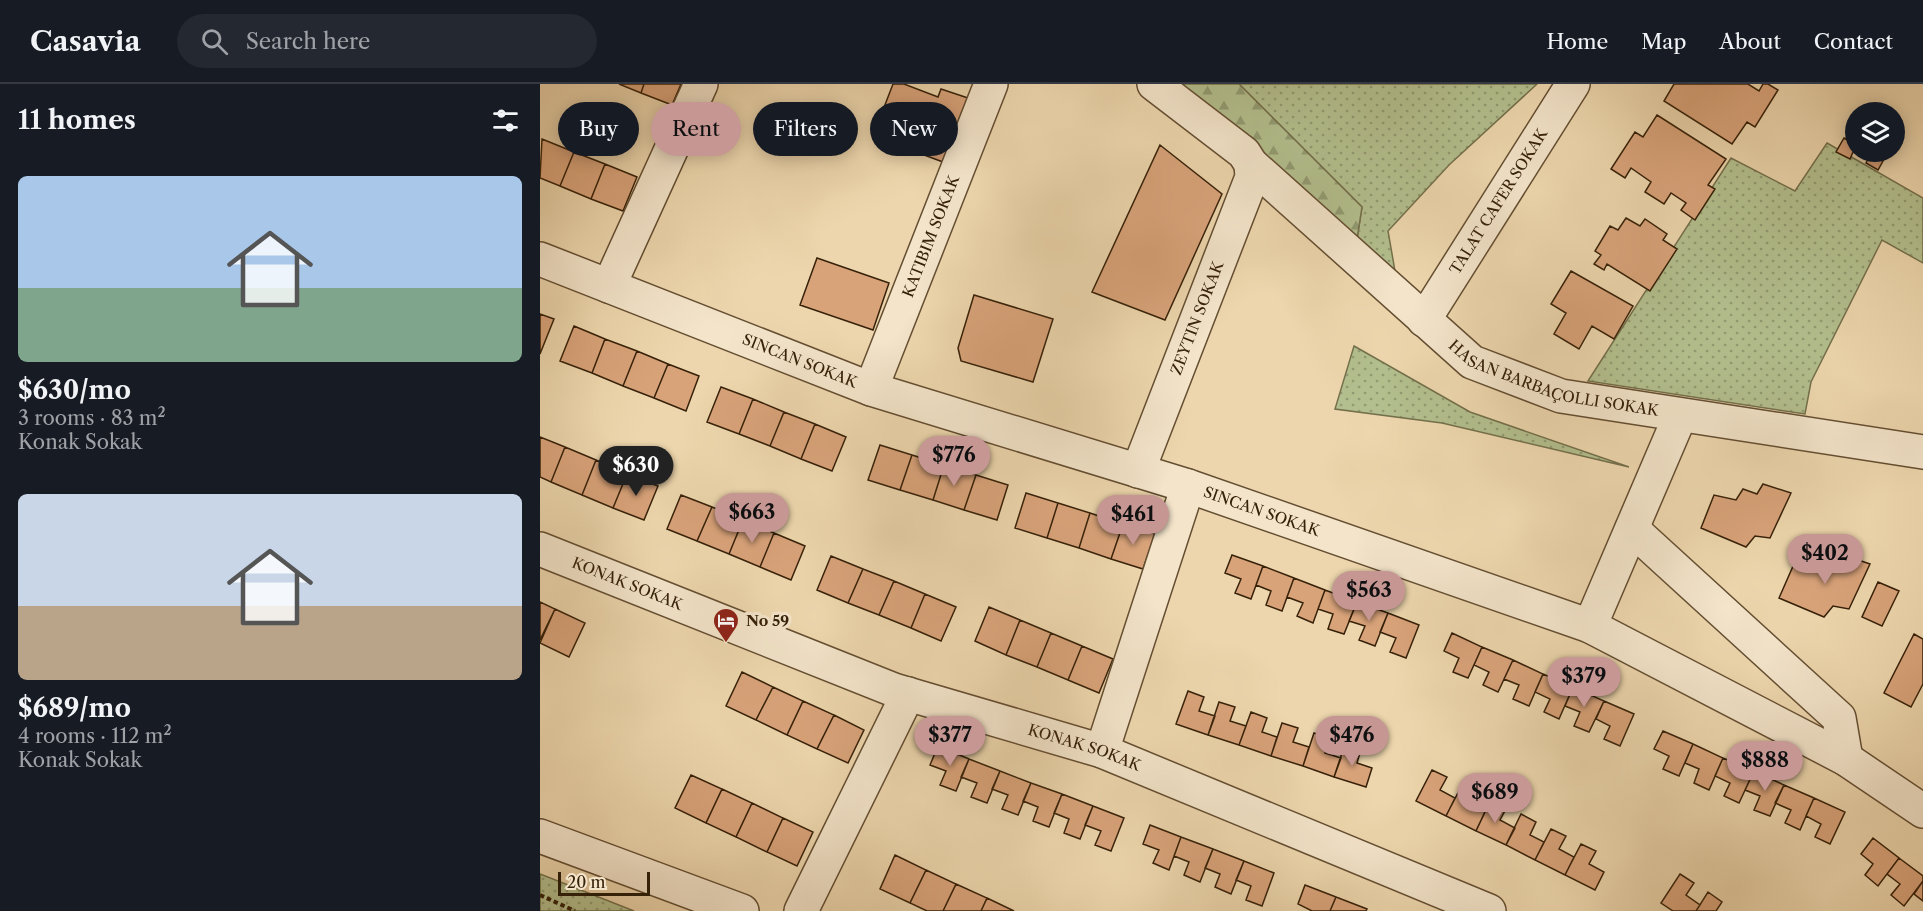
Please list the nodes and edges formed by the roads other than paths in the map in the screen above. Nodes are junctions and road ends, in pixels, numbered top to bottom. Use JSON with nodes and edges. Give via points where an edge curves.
{"nodes":[{"id":1,"x":701,"y":84,"type":"edge"},
{"id":2,"x":991,"y":84,"type":"edge"},
{"id":3,"x":1154,"y":84,"type":"edge"},
{"id":4,"x":1573,"y":84,"type":"edge"},
{"id":5,"x":1251,"y":164,"type":"junction"},
{"id":6,"x":540,"y":259,"type":"edge"},
{"id":7,"x":609,"y":286,"type":"junction"},
{"id":8,"x":1424,"y":320,"type":"junction"},
{"id":9,"x":871,"y":389,"type":"junction"},
{"id":10,"x":1680,"y":416,"type":"junction"},
{"id":11,"x":1923,"y":452,"type":"edge"},
{"id":12,"x":1138,"y":471,"type":"junction"},
{"id":13,"x":1188,"y":486,"type":"junction"},
{"id":14,"x":1632,"y":529,"type":"junction"},
{"id":15,"x":540,"y":549,"type":"edge"},
{"id":16,"x":1590,"y":626,"type":"junction"},
{"id":17,"x":908,"y":694,"type":"junction"},
{"id":18,"x":1102,"y":751,"type":"junction"},
{"id":19,"x":1846,"y":759,"type":"junction"},
{"id":20,"x":1923,"y":811,"type":"edge"},
{"id":21,"x":540,"y":836,"type":"edge"},
{"id":22,"x":742,"y":911,"type":"edge"},
{"id":23,"x":801,"y":911,"type":"edge"},
{"id":24,"x":1489,"y":911,"type":"edge"}],
"edges":[{"from":1,"to":7,"type":"street"},
{"from":2,"to":9,"type":"street","name":"KATIBIM SOKAK"},
{"from":3,"to":5,"type":"street","name":"HASAN BARBAÇOLLI SOKAK","via":[[1244,153]]},
{"from":4,"to":8,"type":"street","name":"TALAT CAFER SOKAK"},
{"from":5,"to":8,"type":"street","name":"HASAN BARBAÇOLLI SOKAK"},
{"from":5,"to":12,"type":"street","name":"ZEYTIN SOKAK","via":[[1252,177]]},
{"from":6,"to":7,"type":"street","name":"SINCAN SOKAK"},
{"from":7,"to":9,"type":"street","name":"SINCAN SOKAK"},
{"from":8,"to":10,"type":"street","name":"HASAN BARBAÇOLLI SOKAK","via":[[1472,362],[1561,396]]},
{"from":9,"to":12,"type":"street","name":"SINCAN SOKAK"},
{"from":10,"to":11,"type":"street","name":"HASAN BARBAÇOLLI SOKAK"},
{"from":10,"to":14,"type":"street"},
{"from":12,"to":13,"type":"street","name":"SINCAN SOKAK"},
{"from":13,"to":16,"type":"street","name":"SINCAN SOKAK"},
{"from":13,"to":18,"type":"street"},
{"from":14,"to":16,"type":"street"},
{"from":14,"to":19,"type":"street","via":[[1839,718]]},
{"from":15,"to":17,"type":"street","name":"KONAK SOKAK"},
{"from":16,"to":19,"type":"street","name":"SINCAN SOKAK"},
{"from":17,"to":18,"type":"street","name":"KONAK SOKAK"},
{"from":17,"to":23,"type":"street"},
{"from":18,"to":24,"type":"street","name":"KONAK SOKAK"},
{"from":19,"to":20,"type":"street","name":"SINCAN SOKAK"},
{"from":21,"to":22,"type":"street"}]}
